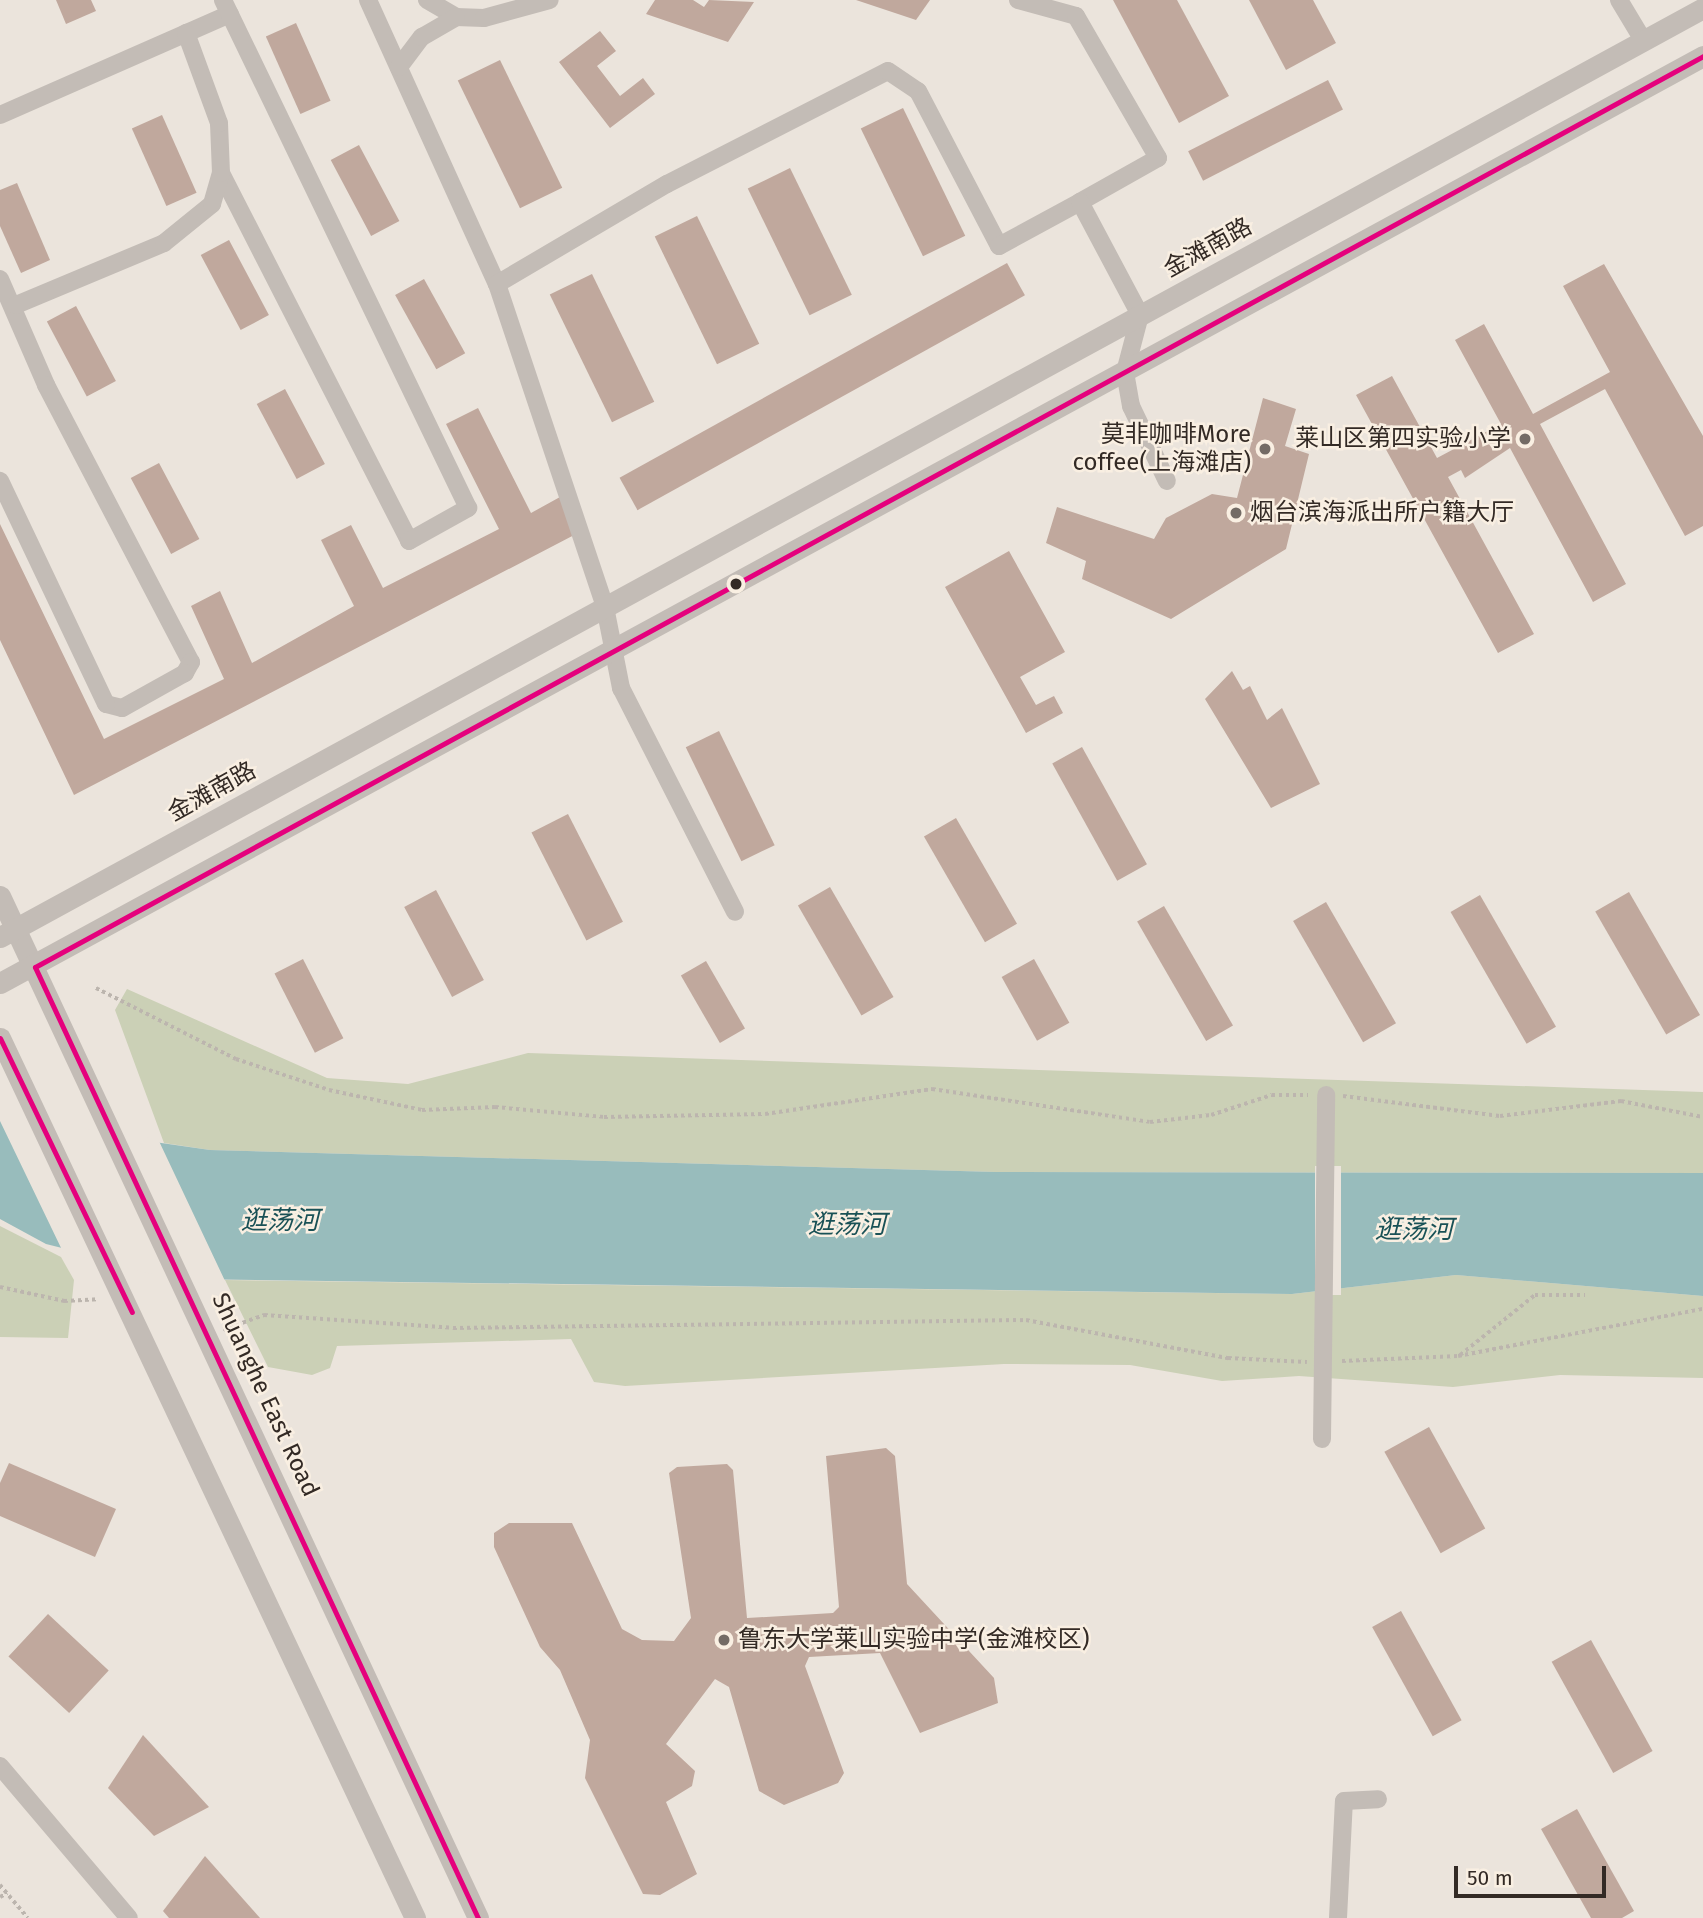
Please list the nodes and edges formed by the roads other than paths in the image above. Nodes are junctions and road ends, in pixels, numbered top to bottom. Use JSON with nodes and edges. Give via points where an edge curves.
{"nodes":[{"id":1,"x":368,"y":0,"type":"edge"},
{"id":2,"x":427,"y":0,"type":"edge"},
{"id":3,"x":550,"y":0,"type":"edge"},
{"id":4,"x":1018,"y":0,"type":"edge"},
{"id":5,"x":1619,"y":0,"type":"edge"},
{"id":6,"x":226,"y":7,"type":"edge"},
{"id":7,"x":1703,"y":8,"type":"edge"},
{"id":8,"x":456,"y":17,"type":"junction"},
{"id":9,"x":186,"y":33,"type":"junction"},
{"id":10,"x":1643,"y":40,"type":"junction"},
{"id":11,"x":1703,"y":56,"type":"edge"},
{"id":12,"x":399,"y":67,"type":"junction"},
{"id":13,"x":0,"y":115,"type":"edge"},
{"id":14,"x":220,"y":173,"type":"junction"},
{"id":15,"x":1080,"y":202,"type":"junction"},
{"id":16,"x":0,"y":279,"type":"edge"},
{"id":17,"x":497,"y":284,"type":"junction"},
{"id":18,"x":16,"y":305,"type":"junction"},
{"id":19,"x":1140,"y":315,"type":"junction"},
{"id":20,"x":1125,"y":372,"type":"junction"},
{"id":21,"x":0,"y":481,"type":"edge"},
{"id":22,"x":1167,"y":481,"type":"dead end"},
{"id":23,"x":605,"y":607,"type":"junction"},
{"id":24,"x":615,"y":650,"type":"junction"},
{"id":25,"x":0,"y":896,"type":"edge"},
{"id":26,"x":735,"y":912,"type":"dead end"},
{"id":27,"x":8,"y":933,"type":"edge"},
{"id":28,"x":35,"y":967,"type":"junction"},
{"id":29,"x":0,"y":983,"type":"edge"},
{"id":30,"x":0,"y":1038,"type":"edge"},
{"id":31,"x":1326,"y":1095,"type":"road end"},
{"id":32,"x":1322,"y":1439,"type":"dead end"},
{"id":33,"x":0,"y":1766,"type":"edge"},
{"id":34,"x":1378,"y":1798,"type":"dead end"},
{"id":35,"x":128,"y":1918,"type":"edge"},
{"id":36,"x":415,"y":1918,"type":"edge"},
{"id":37,"x":478,"y":1918,"type":"edge"},
{"id":38,"x":1338,"y":1918,"type":"edge"}],
"edges":[{"from":1,"to":12,"type":"street"},
{"from":2,"to":8,"type":"street"},
{"from":3,"to":8,"type":"street","via":[[511,13]]},
{"from":4,"to":15,"type":"street","via":[[1076,16],[1158,158]]},
{"from":5,"to":10,"type":"street"},
{"from":6,"to":9,"type":"street"},
{"from":6,"to":14,"type":"street","via":[[468,508],[409,541]]},
{"from":7,"to":10,"type":"street","name":"金滩南路"},
{"from":8,"to":12,"type":"street","via":[[422,37]]},
{"from":9,"to":13,"type":"street"},
{"from":9,"to":14,"type":"street","via":[[219,123]]},
{"from":10,"to":19,"type":"street","name":"金滩南路"},
{"from":11,"to":20,"type":"street"},
{"from":12,"to":17,"type":"street"},
{"from":14,"to":18,"type":"street","via":[[212,204],[183,231]]},
{"from":15,"to":17,"type":"street","via":[[999,246],[918,90],[902,75],[876,73]]},
{"from":15,"to":19,"type":"street"},
{"from":16,"to":18,"type":"street"},
{"from":17,"to":23,"type":"street"},
{"from":18,"to":21,"type":"street","via":[[46,385],[191,662],[185,673],[122,708],[106,704]]},
{"from":19,"to":20,"type":"street"},
{"from":19,"to":23,"type":"street","name":"金滩南路"},
{"from":20,"to":22,"type":"street","via":[[1131,406]]},
{"from":20,"to":24,"type":"street"},
{"from":23,"to":24,"type":"street"},
{"from":23,"to":27,"type":"street","name":"金滩南路"},
{"from":24,"to":26,"type":"street","via":[[621,688]]},
{"from":24,"to":28,"type":"street"},
{"from":25,"to":27,"type":"street","name":"Shuanghe East Road"},
{"from":27,"to":28,"type":"street","name":"Shuanghe East Road"},
{"from":28,"to":29,"type":"street"},
{"from":28,"to":37,"type":"street","name":"Shuanghe East Road"},
{"from":30,"to":36,"type":"street"},
{"from":31,"to":32,"type":"street"},
{"from":33,"to":35,"type":"street"},
{"from":34,"to":38,"type":"street","via":[[1344,1801]]}]}
